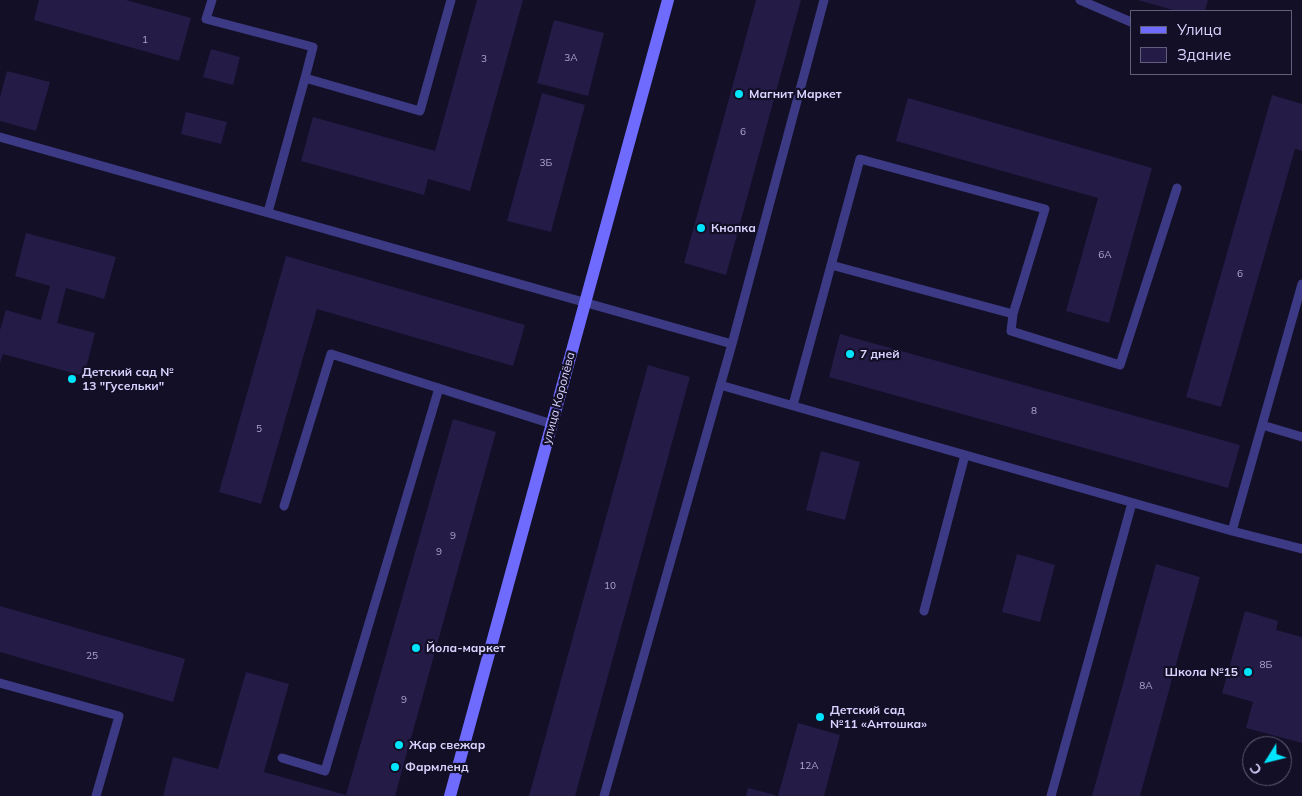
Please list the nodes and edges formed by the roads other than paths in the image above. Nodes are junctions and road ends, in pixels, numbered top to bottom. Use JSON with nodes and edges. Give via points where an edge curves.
{"nodes":[{"id":1,"x":212,"y":0,"type":"edge"},
{"id":2,"x":451,"y":0,"type":"edge"},
{"id":3,"x":668,"y":0,"type":"edge"},
{"id":4,"x":824,"y":0,"type":"edge"},
{"id":5,"x":1080,"y":0,"type":"edge"},
{"id":6,"x":1130,"y":22,"type":"edge"},
{"id":7,"x":305,"y":78,"type":"junction"},
{"id":8,"x":0,"y":137,"type":"edge"},
{"id":9,"x":1177,"y":188,"type":"dead end"},
{"id":10,"x":268,"y":212,"type":"junction"},
{"id":11,"x":831,"y":265,"type":"junction"},
{"id":12,"x":1302,"y":284,"type":"edge"},
{"id":13,"x":586,"y":302,"type":"junction"},
{"id":14,"x":1013,"y":314,"type":"junction"},
{"id":15,"x":732,"y":344,"type":"junction"},
{"id":16,"x":720,"y":385,"type":"junction"},
{"id":17,"x":439,"y":388,"type":"junction"},
{"id":18,"x":793,"y":405,"type":"junction"},
{"id":19,"x":552,"y":424,"type":"junction"},
{"id":20,"x":1262,"y":425,"type":"junction"},
{"id":21,"x":1302,"y":437,"type":"edge"},
{"id":22,"x":965,"y":455,"type":"junction"},
{"id":23,"x":1132,"y":503,"type":"junction"},
{"id":24,"x":284,"y":506,"type":"dead end"},
{"id":25,"x":1232,"y":531,"type":"junction"},
{"id":26,"x":1302,"y":549,"type":"edge"},
{"id":27,"x":924,"y":611,"type":"dead end"},
{"id":28,"x":0,"y":683,"type":"edge"},
{"id":29,"x":282,"y":758,"type":"dead end"},
{"id":30,"x":96,"y":796,"type":"edge"},
{"id":31,"x":450,"y":796,"type":"edge"},
{"id":32,"x":604,"y":796,"type":"edge"},
{"id":33,"x":1051,"y":796,"type":"edge"}],
"edges":[{"from":1,"to":7,"type":"lane","via":[[206,19],[313,47]]},
{"from":2,"to":7,"type":"lane","via":[[420,111]]},
{"from":3,"to":13,"type":"street","name":"улица Королёва"},
{"from":4,"to":15,"type":"lane"},
{"from":5,"to":6,"type":"lane"},
{"from":7,"to":10,"type":"lane"},
{"from":8,"to":10,"type":"lane"},
{"from":9,"to":14,"type":"lane","via":[[1120,365],[1010,331]]},
{"from":10,"to":13,"type":"lane"},
{"from":11,"to":14,"type":"lane"},
{"from":11,"to":14,"type":"lane","via":[[860,159],[1045,209]]},
{"from":11,"to":18,"type":"lane"},
{"from":12,"to":20,"type":"lane"},
{"from":13,"to":15,"type":"lane"},
{"from":13,"to":19,"type":"street","name":"улица Королёва"},
{"from":15,"to":16,"type":"lane"},
{"from":16,"to":18,"type":"lane"},
{"from":16,"to":32,"type":"lane"},
{"from":17,"to":19,"type":"lane"},
{"from":17,"to":24,"type":"lane","via":[[331,354]]},
{"from":17,"to":29,"type":"lane","via":[[325,770]]},
{"from":18,"to":22,"type":"lane"},
{"from":19,"to":31,"type":"street","name":"улица Королёва"},
{"from":20,"to":21,"type":"lane"},
{"from":20,"to":25,"type":"lane"},
{"from":22,"to":23,"type":"lane"},
{"from":22,"to":27,"type":"lane"},
{"from":23,"to":25,"type":"lane"},
{"from":23,"to":33,"type":"lane"},
{"from":25,"to":26,"type":"lane"},
{"from":28,"to":30,"type":"lane","via":[[119,716]]}]}
